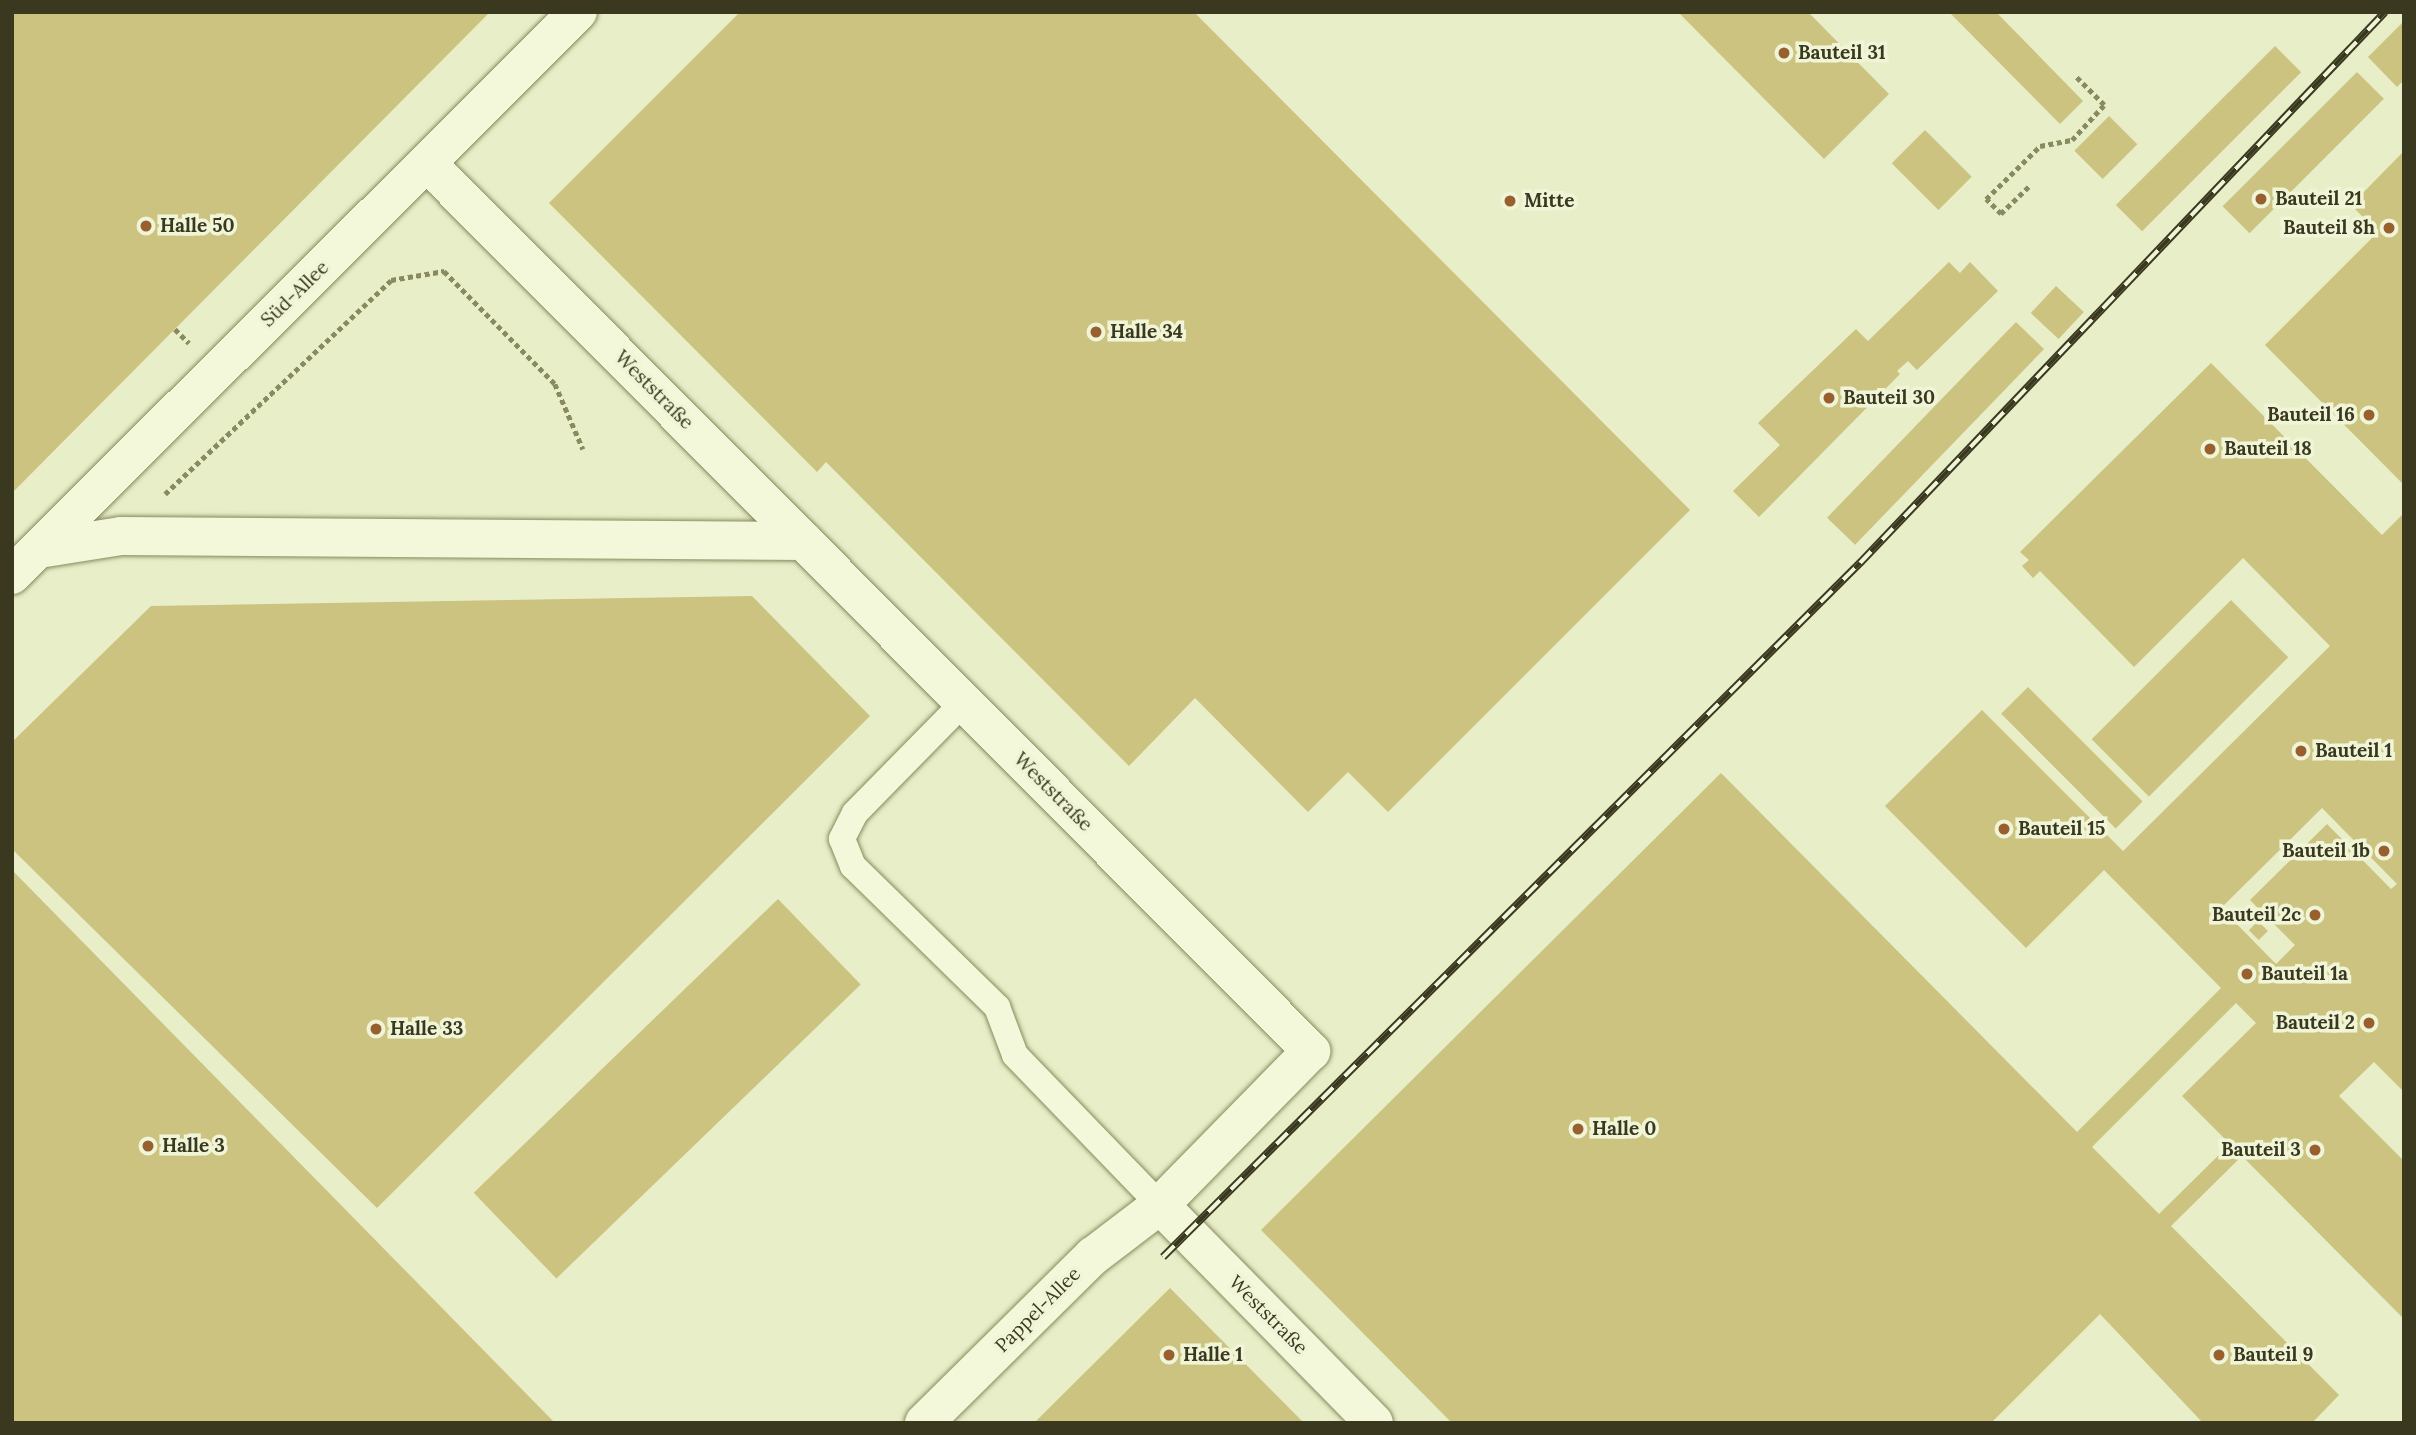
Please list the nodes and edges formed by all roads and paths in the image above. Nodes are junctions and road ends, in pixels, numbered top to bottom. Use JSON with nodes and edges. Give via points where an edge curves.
{"nodes":[{"id":1,"x":578,"y":12,"type":"edge"},
{"id":2,"x":2075,"y":76,"type":"dead end"},
{"id":3,"x":428,"y":164,"type":"junction"},
{"id":4,"x":2029,"y":187,"type":"dead end"},
{"id":5,"x":583,"y":449,"type":"dead end"},
{"id":6,"x":121,"y":536,"type":"junction"},
{"id":7,"x":804,"y":541,"type":"junction"},
{"id":8,"x":39,"y":549,"type":"junction"},
{"id":9,"x":12,"y":575,"type":"edge"},
{"id":10,"x":964,"y":702,"type":"junction"},
{"id":11,"x":1160,"y":1205,"type":"junction"},
{"id":12,"x":923,"y":1423,"type":"edge"},
{"id":13,"x":1374,"y":1423,"type":"edge"}],
"edges":[{"from":1,"to":3,"type":"street","name":"Süd-Allee"},
{"from":2,"to":4,"type":"path","via":[[2104,105],[2072,140],[2040,146],[1986,199],[2001,214]]},
{"from":3,"to":7,"type":"street","name":"Weststraße"},
{"from":3,"to":8,"type":"street","name":"Süd-Allee"},
{"from":5,"to":6,"type":"path","via":[[555,384],[444,271],[391,280]]},
{"from":6,"to":7,"type":"street"},
{"from":6,"to":8,"type":"street"},
{"from":7,"to":10,"type":"street","name":"Weststraße"},
{"from":8,"to":9,"type":"street","name":"Süd-Allee"},
{"from":10,"to":11,"type":"lane","via":[[855,813],[842,839],[853,866],[997,1007],[1015,1055]]},
{"from":10,"to":11,"type":"street","name":"Weststraße","via":[[1311,1051]]},
{"from":11,"to":12,"type":"street","name":"Pappel-Allee","via":[[1093,1256]]},
{"from":11,"to":13,"type":"street","name":"Weststraße"}]}
